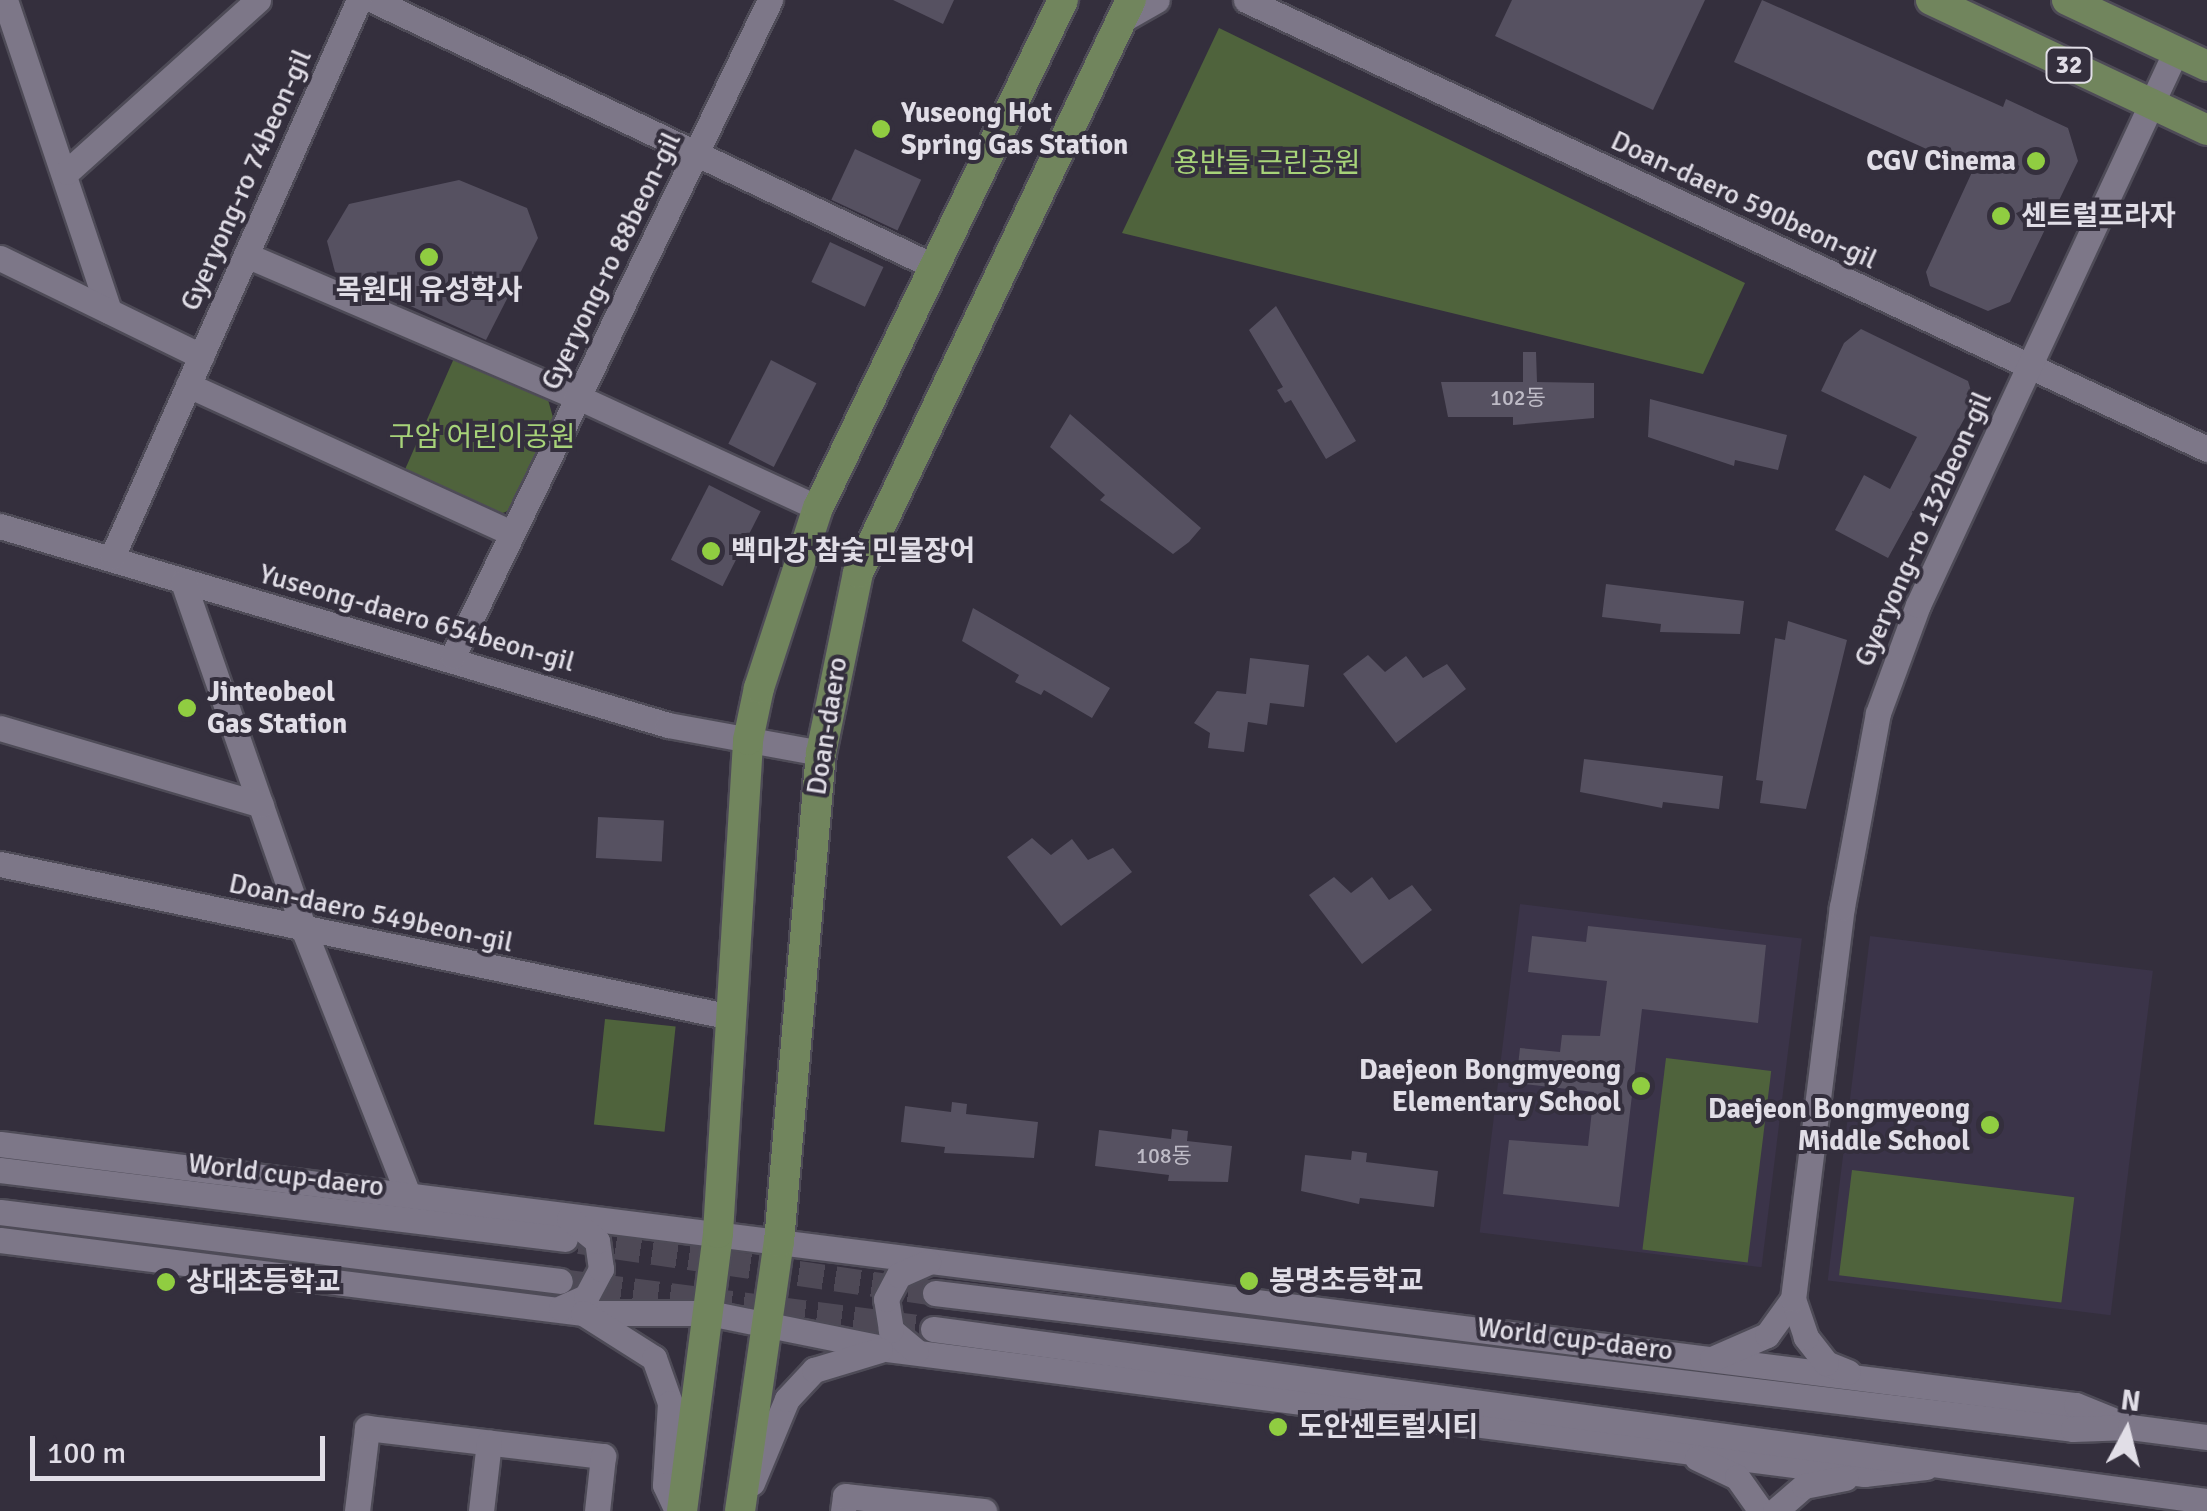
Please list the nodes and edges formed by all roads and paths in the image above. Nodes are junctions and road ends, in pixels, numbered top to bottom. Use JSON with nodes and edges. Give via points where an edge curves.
{"nodes":[{"id":1,"x":6,"y":0,"type":"edge"},
{"id":2,"x":258,"y":0,"type":"edge"},
{"id":3,"x":359,"y":0,"type":"edge"},
{"id":4,"x":373,"y":0,"type":"edge"},
{"id":5,"x":770,"y":0,"type":"edge"},
{"id":6,"x":1062,"y":0,"type":"edge"},
{"id":7,"x":1157,"y":0,"type":"edge"},
{"id":8,"x":1931,"y":0,"type":"edge"},
{"id":9,"x":2068,"y":0,"type":"edge"},
{"id":10,"x":1244,"y":2,"type":"edge"},
{"id":11,"x":1126,"y":10,"type":"edge"},
{"id":12,"x":2176,"y":51,"type":"junction"},
{"id":13,"x":2207,"y":66,"type":"edge"},
{"id":14,"x":2150,"y":104,"type":"junction"},
{"id":15,"x":2207,"y":130,"type":"edge"},
{"id":16,"x":696,"y":154,"type":"junction"},
{"id":17,"x":67,"y":172,"type":"junction"},
{"id":18,"x":246,"y":255,"type":"junction"},
{"id":19,"x":0,"y":258,"type":"edge"},
{"id":20,"x":934,"y":266,"type":"junction"},
{"id":21,"x":109,"y":311,"type":"junction"},
{"id":22,"x":202,"y":356,"type":"junction"},
{"id":23,"x":2028,"y":366,"type":"junction"},
{"id":24,"x":188,"y":385,"type":"junction"},
{"id":25,"x":578,"y":397,"type":"junction"},
{"id":26,"x":2207,"y":449,"type":"edge"},
{"id":27,"x":818,"y":508,"type":"junction"},
{"id":28,"x":0,"y":526,"type":"edge"},
{"id":29,"x":512,"y":534,"type":"junction"},
{"id":30,"x":112,"y":558,"type":"junction"},
{"id":31,"x":183,"y":582,"type":"junction"},
{"id":32,"x":452,"y":656,"type":"junction"},
{"id":33,"x":0,"y":728,"type":"edge"},
{"id":34,"x":748,"y":740,"type":"junction"},
{"id":35,"x":821,"y":753,"type":"junction"},
{"id":36,"x":261,"y":805,"type":"junction"},
{"id":37,"x":0,"y":864,"type":"edge"},
{"id":38,"x":305,"y":932,"type":"junction"},
{"id":39,"x":731,"y":1017,"type":"junction"},
{"id":40,"x":0,"y":1144,"type":"edge"},
{"id":41,"x":0,"y":1170,"type":"edge"},
{"id":42,"x":407,"y":1192,"type":"junction"},
{"id":43,"x":0,"y":1212,"type":"edge"},
{"id":44,"x":564,"y":1227,"type":"junction"},
{"id":45,"x":718,"y":1233,"type":"junction"},
{"id":46,"x":0,"y":1240,"type":"edge"},
{"id":47,"x":779,"y":1242,"type":"junction"},
{"id":48,"x":938,"y":1261,"type":"junction"},
{"id":49,"x":560,"y":1281,"type":"tunnel mouth"},
{"id":50,"x":935,"y":1293,"type":"tunnel mouth"},
{"id":51,"x":1794,"y":1299,"type":"junction"},
{"id":52,"x":551,"y":1309,"type":"junction"},
{"id":53,"x":583,"y":1313,"type":"junction"},
{"id":54,"x":709,"y":1313,"type":"junction"},
{"id":55,"x":768,"y":1321,"type":"junction"},
{"id":56,"x":932,"y":1342,"type":"junction"},
{"id":57,"x":887,"y":1349,"type":"junction"},
{"id":58,"x":1701,"y":1362,"type":"junction"},
{"id":59,"x":1864,"y":1380,"type":"junction"},
{"id":60,"x":2130,"y":1427,"type":"junction"},
{"id":61,"x":2207,"y":1437,"type":"edge"},
{"id":62,"x":489,"y":1442,"type":"junction"},
{"id":63,"x":1675,"y":1446,"type":"junction"},
{"id":64,"x":1926,"y":1467,"type":"junction"},
{"id":65,"x":1864,"y":1474,"type":"junction"},
{"id":66,"x":2207,"y":1501,"type":"edge"},
{"id":67,"x":844,"y":1504,"type":"edge"},
{"id":68,"x":357,"y":1511,"type":"edge"},
{"id":69,"x":481,"y":1511,"type":"edge"},
{"id":70,"x":597,"y":1511,"type":"edge"},
{"id":71,"x":680,"y":1511,"type":"edge"},
{"id":72,"x":740,"y":1511,"type":"edge"},
{"id":73,"x":984,"y":1511,"type":"edge"},
{"id":74,"x":1761,"y":1511,"type":"edge"},
{"id":75,"x":1775,"y":1511,"type":"edge"}],
"edges":[{"from":1,"to":17,"type":"street"},
{"from":2,"to":17,"type":"street"},
{"from":3,"to":18,"type":"street","name":"Gyeryong-ro 74beon-gil"},
{"from":4,"to":16,"type":"street"},
{"from":5,"to":16,"type":"street","name":"Gyeryong-ro 88beon-gil"},
{"from":6,"to":20,"type":"main road"},
{"from":7,"to":11,"type":"street"},
{"from":8,"to":14,"type":"main road","number":"32"},
{"from":9,"to":12,"type":"main road","number":"32"},
{"from":10,"to":23,"type":"street","name":"Doan-daero 590beon-gil"},
{"from":11,"to":35,"type":"main road","name":"Doan-daero","via":[[858,572]]},
{"from":12,"to":13,"type":"main road","number":"32"},
{"from":12,"to":14,"type":"street","name":"Gyeryong-ro 132beon-gil"},
{"from":14,"to":15,"type":"main road","number":"32"},
{"from":14,"to":23,"type":"street","name":"Gyeryong-ro 132beon-gil"},
{"from":16,"to":20,"type":"street"},
{"from":16,"to":25,"type":"street","name":"Gyeryong-ro 88beon-gil"},
{"from":17,"to":21,"type":"street"},
{"from":18,"to":22,"type":"street","name":"Gyeryong-ro 74beon-gil"},
{"from":18,"to":25,"type":"street"},
{"from":19,"to":21,"type":"street"},
{"from":20,"to":27,"type":"main road"},
{"from":21,"to":22,"type":"street"},
{"from":22,"to":24,"type":"street","name":"Gyeryong-ro 74beon-gil"},
{"from":23,"to":26,"type":"street","name":"Doan-daero 590beon-gil"},
{"from":23,"to":51,"type":"street","name":"Gyeryong-ro 132beon-gil","via":[[1918,605],[1878,713],[1842,907]]},
{"from":24,"to":29,"type":"street"},
{"from":24,"to":30,"type":"street","name":"Gyeryong-ro 74beon-gil"},
{"from":25,"to":27,"type":"street"},
{"from":25,"to":29,"type":"street","name":"Gyeryong-ro 88beon-gil"},
{"from":27,"to":34,"type":"main road","via":[[776,626]]},
{"from":28,"to":30,"type":"street","name":"Yuseong-daero 654beon-gil"},
{"from":29,"to":32,"type":"street","name":"Gyeryong-ro 88beon-gil"},
{"from":30,"to":31,"type":"street","name":"Yuseong-daero 654beon-gil"},
{"from":31,"to":32,"type":"street","name":"Yuseong-daero 654beon-gil"},
{"from":31,"to":36,"type":"street"},
{"from":32,"to":34,"type":"street","name":"Yuseong-daero 654beon-gil","via":[[668,725]]},
{"from":33,"to":36,"type":"street"},
{"from":34,"to":35,"type":"street","name":"Yuseong-daero 654beon-gil"},
{"from":34,"to":39,"type":"main road"},
{"from":35,"to":47,"type":"main road","name":"Doan-daero"},
{"from":36,"to":38,"type":"street"},
{"from":37,"to":38,"type":"street","name":"Doan-daero 549beon-gil"},
{"from":38,"to":39,"type":"street","name":"Doan-daero 549beon-gil"},
{"from":38,"to":42,"type":"street"},
{"from":39,"to":45,"type":"main road"},
{"from":40,"to":42,"type":"street"},
{"from":41,"to":44,"type":"street","name":"World cup-daero"},
{"from":42,"to":44,"type":"street"},
{"from":43,"to":49,"type":"street"},
{"from":44,"to":45,"type":"street"},
{"from":44,"to":52,"type":"street","via":[[591,1233],[601,1269],[586,1296]]},
{"from":45,"to":47,"type":"street"},
{"from":45,"to":54,"type":"main road"},
{"from":46,"to":52,"type":"street"},
{"from":47,"to":48,"type":"street"},
{"from":47,"to":55,"type":"main road","name":"Doan-daero"},
{"from":48,"to":56,"type":"street","via":[[899,1275],[886,1299],[891,1330],[901,1343]]},
{"from":48,"to":58,"type":"street"},
{"from":50,"to":60,"type":"street","name":"World cup-daero","via":[[2073,1429]]},
{"from":51,"to":58,"type":"street","via":[[1767,1335],[1739,1352]]},
{"from":51,"to":59,"type":"street","via":[[1806,1337],[1826,1363]]},
{"from":52,"to":53,"type":"street"},
{"from":53,"to":54,"type":"street"},
{"from":53,"to":71,"type":"street","via":[[654,1358],[670,1402],[666,1485]]},
{"from":54,"to":55,"type":"street"},
{"from":54,"to":71,"type":"main road"},
{"from":55,"to":57,"type":"street"},
{"from":55,"to":72,"type":"main road","name":"Doan-daero"},
{"from":56,"to":57,"type":"street"},
{"from":56,"to":63,"type":"street"},
{"from":56,"to":64,"type":"street","via":[[1880,1454]]},
{"from":57,"to":72,"type":"street","via":[[814,1370],[787,1399]]},
{"from":58,"to":59,"type":"street"},
{"from":59,"to":60,"type":"street","via":[[2076,1405]]},
{"from":60,"to":61,"type":"street","name":"World cup-daero"},
{"from":62,"to":68,"type":"street","via":[[367,1428]]},
{"from":62,"to":69,"type":"street"},
{"from":62,"to":70,"type":"street","via":[[603,1456]]},
{"from":63,"to":65,"type":"street"},
{"from":63,"to":74,"type":"street","via":[[1737,1477]]},
{"from":64,"to":65,"type":"street"},
{"from":64,"to":66,"type":"street"},
{"from":65,"to":75,"type":"street","via":[[1804,1486]]},
{"from":67,"to":73,"type":"street"}]}
